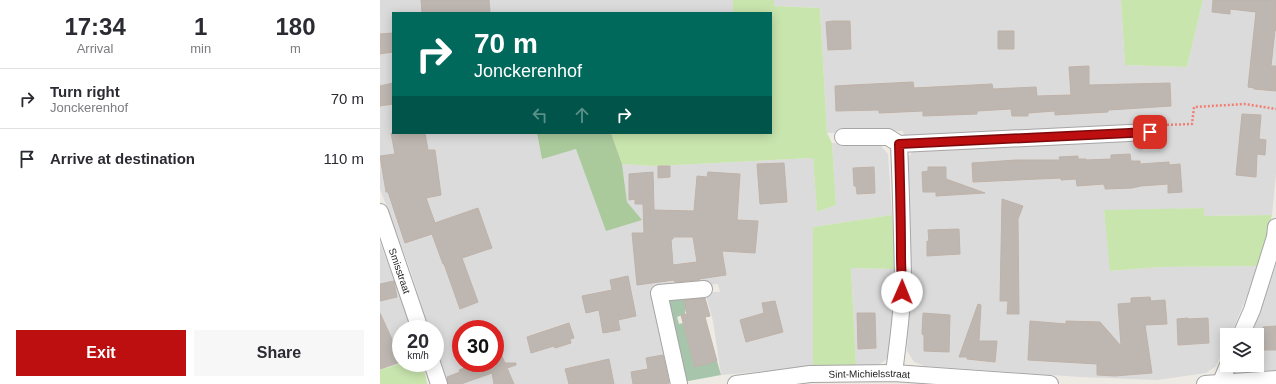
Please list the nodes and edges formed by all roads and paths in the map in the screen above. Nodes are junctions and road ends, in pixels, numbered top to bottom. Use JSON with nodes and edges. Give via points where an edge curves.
{"nodes":[{"id":1,"x":1276,"y":109,"type":"edge"},
{"id":2,"x":1150,"y":132,"type":"joint"},
{"id":3,"x":843,"y":137,"type":"dead end"},
{"id":4,"x":899,"y":144,"type":"junction"},
{"id":5,"x":380,"y":212,"type":"edge"},
{"id":6,"x":1276,"y":227,"type":"edge"},
{"id":7,"x":704,"y":289,"type":"dead end"},
{"id":8,"x":417,"y":320,"type":"edge"},
{"id":9,"x":1244,"y":328,"type":"edge"},
{"id":10,"x":435,"y":372,"type":"edge"},
{"id":11,"x":1225,"y":372,"type":"edge"},
{"id":12,"x":894,"y":373,"type":"junction"},
{"id":13,"x":1276,"y":379,"type":"edge"},
{"id":14,"x":1221,"y":382,"type":"junction"},
{"id":15,"x":439,"y":384,"type":"edge"},
{"id":16,"x":679,"y":384,"type":"edge"},
{"id":17,"x":736,"y":384,"type":"edge"},
{"id":18,"x":1050,"y":384,"type":"edge"},
{"id":19,"x":1205,"y":384,"type":"edge"}],
"edges":[{"from":1,"to":2,"type":"path","via":[[1245,104],[1194,107],[1192,124],[1163,124],[1158,131]]},
{"from":2,"to":4,"type":"street"},
{"from":3,"to":4,"type":"street","via":[[888,137]]},
{"from":4,"to":12,"type":"street","via":[[903,276]]},
{"from":5,"to":8,"type":"street","name":"Smisstraat"},
{"from":6,"to":9,"type":"street","via":[[1252,310]]},
{"from":7,"to":16,"type":"street","via":[[659,293]]},
{"from":10,"to":15,"type":"street"},
{"from":11,"to":14,"type":"street"},
{"from":12,"to":17,"type":"street","name":"Sint-Michielsstraat","via":[[810,374]]},
{"from":12,"to":18,"type":"street","name":"Sint-Michielsstraat"},
{"from":13,"to":14,"type":"street"},
{"from":14,"to":19,"type":"street"}]}
